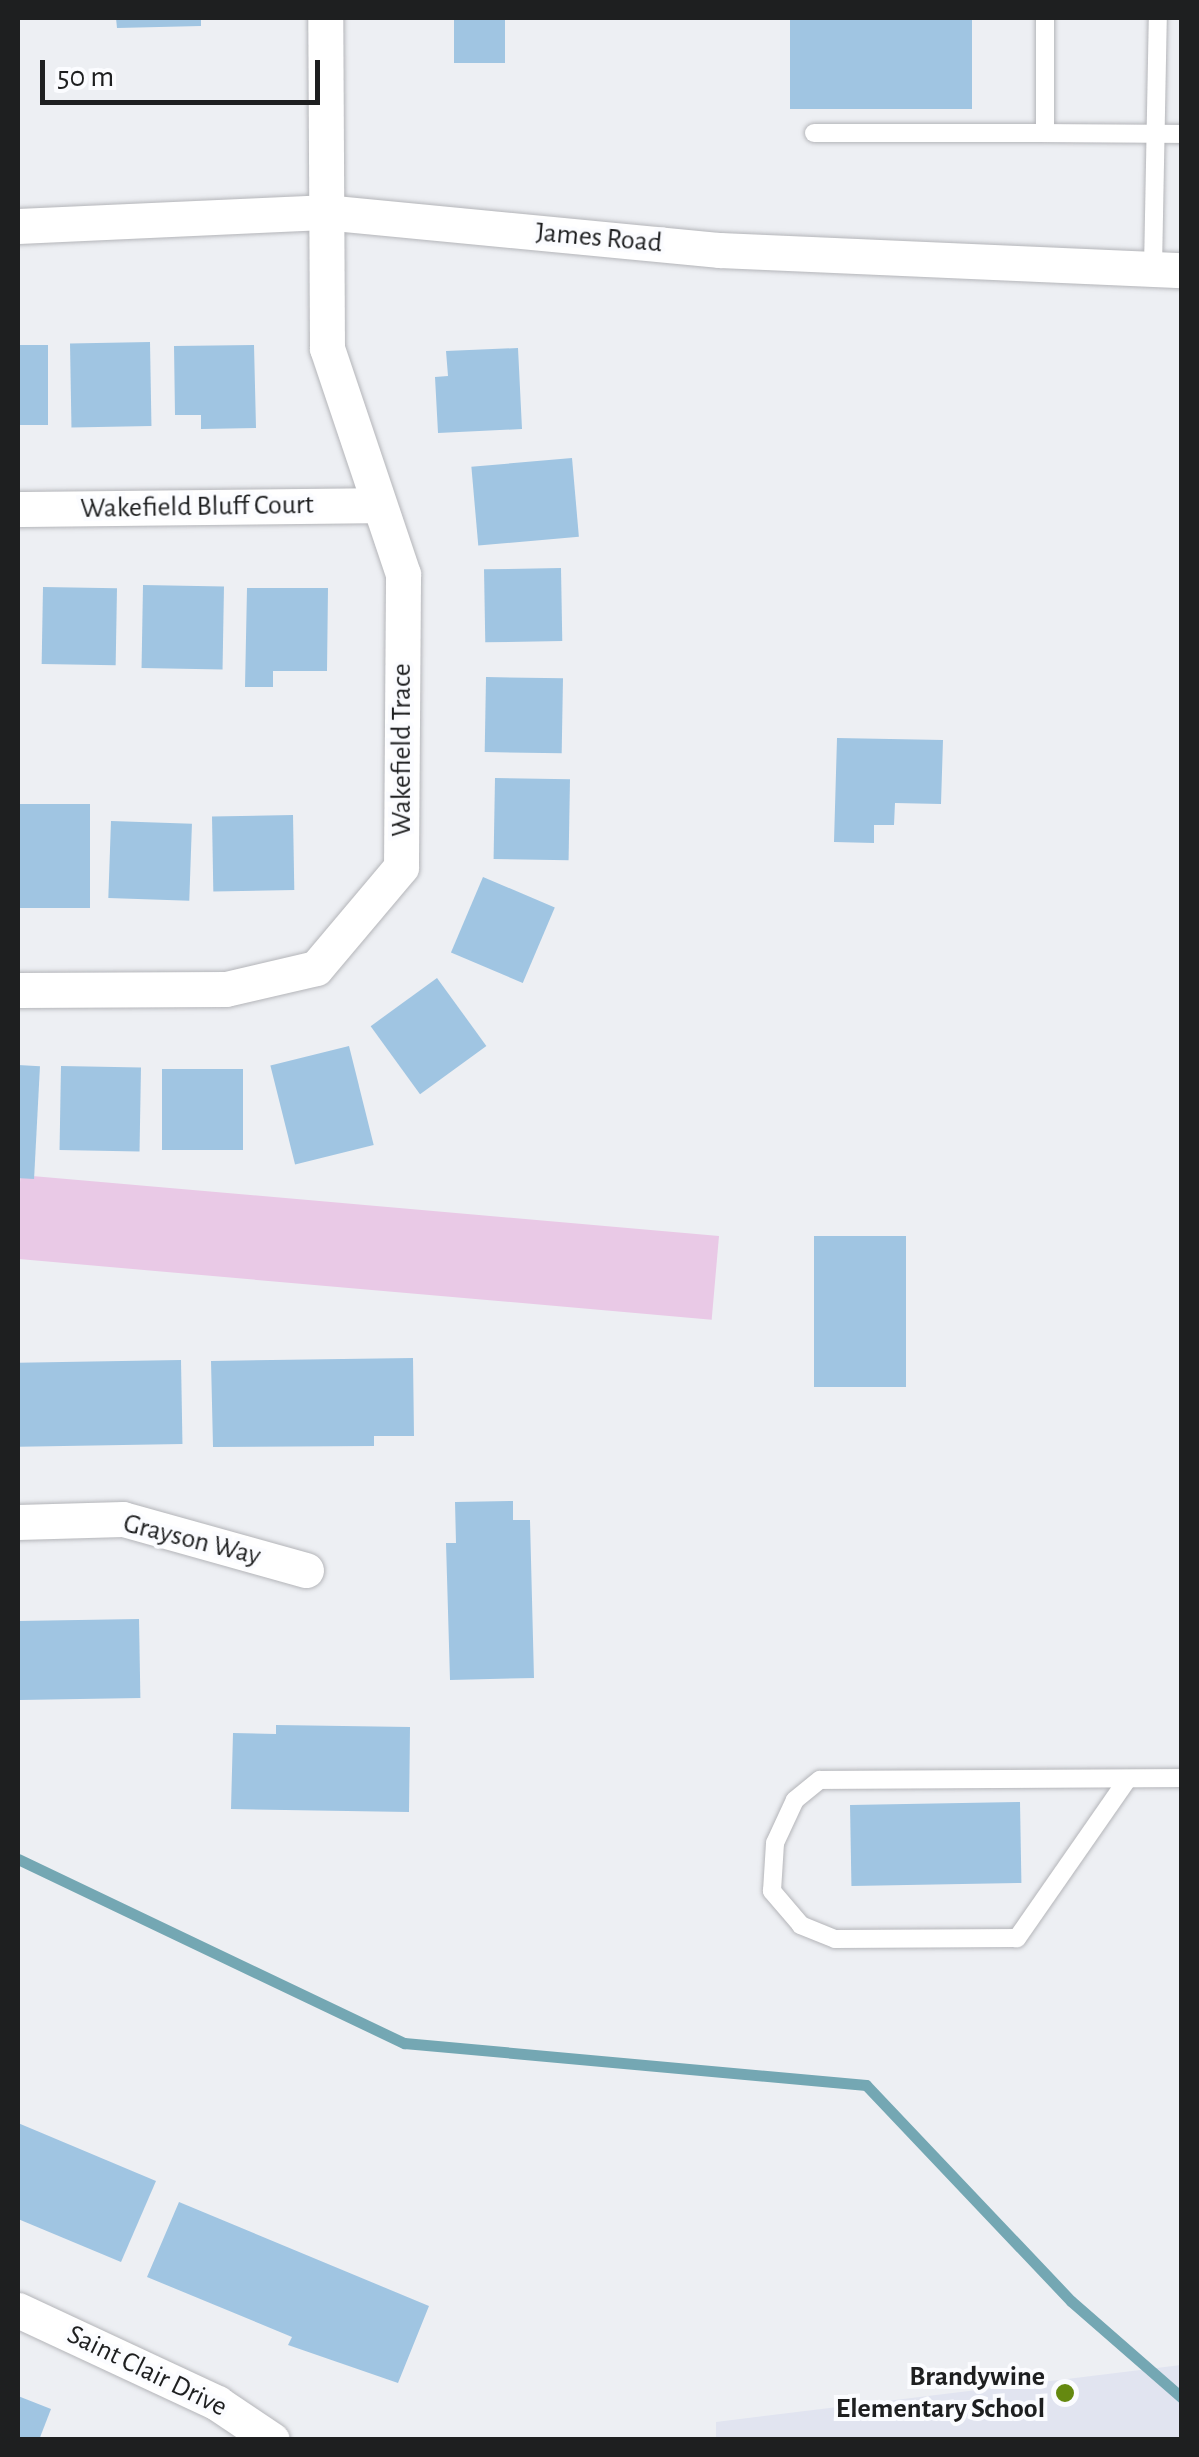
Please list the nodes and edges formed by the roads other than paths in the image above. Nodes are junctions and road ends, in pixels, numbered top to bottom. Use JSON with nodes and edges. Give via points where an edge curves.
{"nodes":[{"id":1,"x":325,"y":18,"type":"edge"},
{"id":2,"x":1045,"y":18,"type":"edge"},
{"id":3,"x":1158,"y":18,"type":"edge"},
{"id":4,"x":814,"y":133,"type":"dead end"},
{"id":5,"x":1045,"y":133,"type":"junction"},
{"id":6,"x":1156,"y":134,"type":"junction"},
{"id":7,"x":1182,"y":134,"type":"edge"},
{"id":8,"x":324,"y":212,"type":"junction"},
{"id":9,"x":18,"y":226,"type":"edge"},
{"id":10,"x":1167,"y":270,"type":"edge"},
{"id":11,"x":376,"y":506,"type":"junction"},
{"id":12,"x":18,"y":510,"type":"edge"},
{"id":13,"x":18,"y":990,"type":"edge"},
{"id":14,"x":18,"y":1522,"type":"edge"},
{"id":15,"x":306,"y":1570,"type":"dead end"},
{"id":16,"x":1182,"y":1778,"type":"edge"},
{"id":17,"x":1127,"y":1780,"type":"junction"},
{"id":18,"x":18,"y":2310,"type":"edge"},
{"id":19,"x":272,"y":2440,"type":"edge"}],
"edges":[{"from":1,"to":8,"type":"street","name":"Wakefield Trace"},
{"from":2,"to":5,"type":"lane"},
{"from":3,"to":6,"type":"lane"},
{"from":4,"to":5,"type":"lane"},
{"from":5,"to":6,"type":"lane"},
{"from":6,"to":7,"type":"lane"},
{"from":6,"to":10,"type":"lane"},
{"from":8,"to":9,"type":"street","name":"James Road"},
{"from":8,"to":10,"type":"street","name":"James Road","via":[[720,250]]},
{"from":8,"to":11,"type":"street","name":"Wakefield Trace","via":[[327,348]]},
{"from":11,"to":12,"type":"street","name":"Wakefield Bluff Court"},
{"from":11,"to":13,"type":"street","name":"Wakefield Trace","via":[[403,574],[401,868],[316,968],[226,990]]},
{"from":14,"to":15,"type":"street","name":"Grayson Way","via":[[123,1519]]},
{"from":16,"to":17,"type":"lane"},
{"from":17,"to":17,"type":"lane","via":[[820,1780],[796,1800],[775,1844],[772,1891],[801,1924],[834,1940],[1017,1938]]},
{"from":18,"to":19,"type":"street","name":"Saint Clair Drive","via":[[218,2403]]}]}
